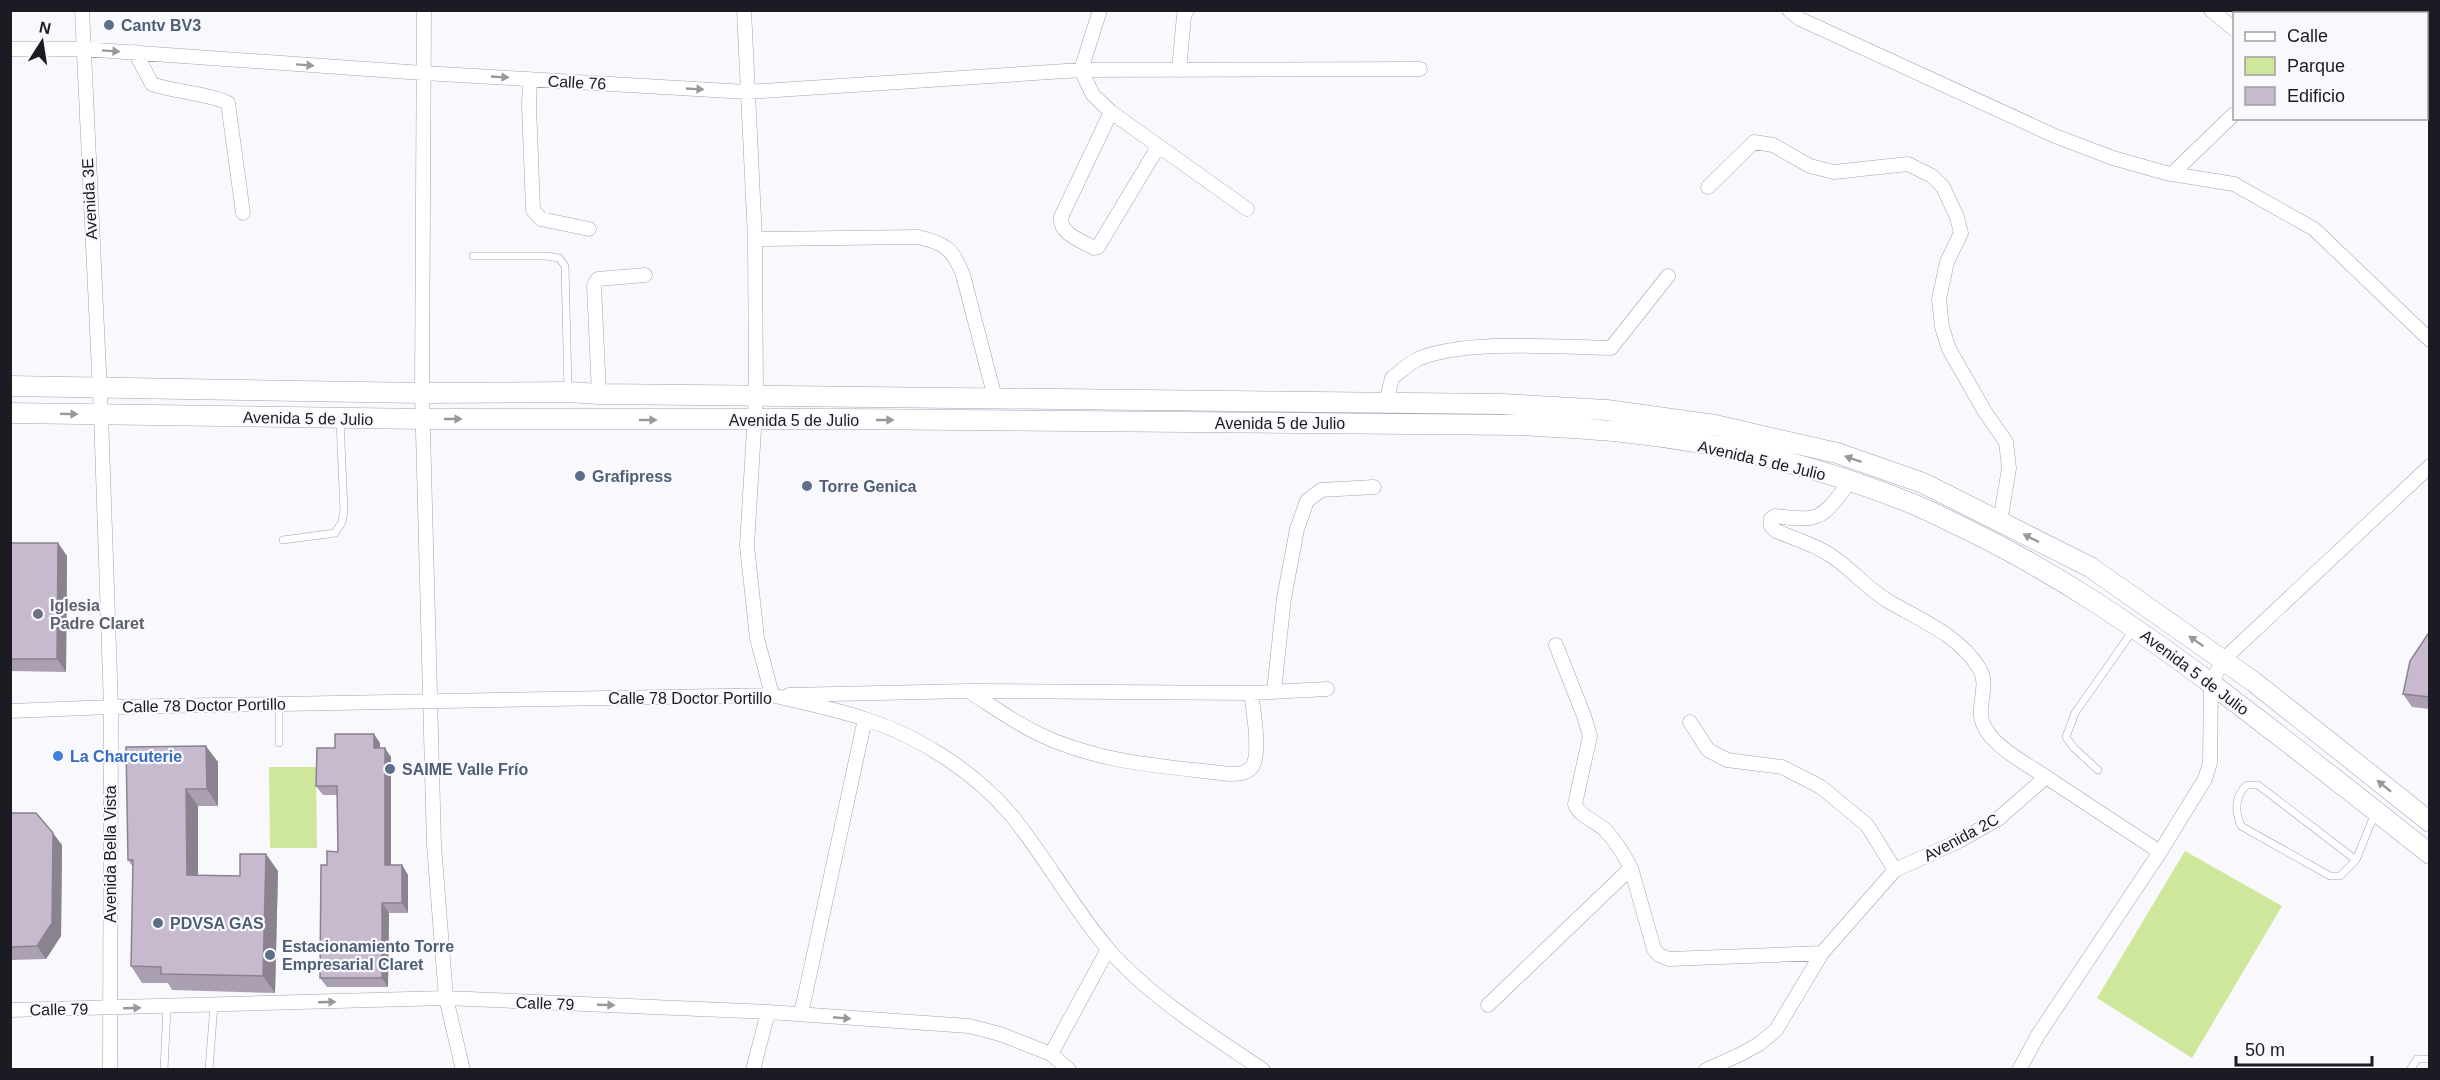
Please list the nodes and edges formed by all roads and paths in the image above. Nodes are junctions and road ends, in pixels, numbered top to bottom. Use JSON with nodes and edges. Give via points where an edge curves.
{"nodes":[{"id":1,"x":82,"y":10,"type":"edge"},
{"id":2,"x":424,"y":10,"type":"edge"},
{"id":3,"x":744,"y":10,"type":"edge"},
{"id":4,"x":1100,"y":10,"type":"edge"},
{"id":5,"x":1187,"y":10,"type":"edge"},
{"id":6,"x":1789,"y":10,"type":"edge"},
{"id":7,"x":2211,"y":10,"type":"edge"},
{"id":8,"x":2233,"y":27,"type":"edge"},
{"id":9,"x":10,"y":49,"type":"edge"},
{"id":10,"x":83,"y":49,"type":"junction"},
{"id":11,"x":135,"y":52,"type":"junction"},
{"id":12,"x":1420,"y":69,"type":"dead end"},
{"id":13,"x":1081,"y":70,"type":"junction"},
{"id":14,"x":1179,"y":70,"type":"junction"},
{"id":15,"x":423,"y":73,"type":"junction"},
{"id":16,"x":530,"y":79,"type":"junction"},
{"id":17,"x":747,"y":92,"type":"junction"},
{"id":18,"x":1111,"y":112,"type":"junction"},
{"id":19,"x":2233,"y":116,"type":"edge"},
{"id":20,"x":1158,"y":147,"type":"junction"},
{"id":21,"x":2172,"y":174,"type":"junction"},
{"id":22,"x":1708,"y":187,"type":"dead end"},
{"id":23,"x":1246,"y":208,"type":"dead end"},
{"id":24,"x":243,"y":213,"type":"dead end"},
{"id":25,"x":589,"y":229,"type":"dead end"},
{"id":26,"x":755,"y":238,"type":"junction"},
{"id":27,"x":473,"y":256,"type":"dead end"},
{"id":28,"x":645,"y":275,"type":"dead end"},
{"id":29,"x":1668,"y":276,"type":"dead end"},
{"id":30,"x":2430,"y":340,"type":"edge"},
{"id":31,"x":10,"y":386,"type":"edge"},
{"id":32,"x":98,"y":387,"type":"junction"},
{"id":33,"x":568,"y":392,"type":"junction"},
{"id":34,"x":422,"y":393,"type":"junction"},
{"id":35,"x":599,"y":394,"type":"junction"},
{"id":36,"x":756,"y":395,"type":"junction"},
{"id":37,"x":995,"y":398,"type":"junction"},
{"id":38,"x":1386,"y":403,"type":"junction"},
{"id":39,"x":10,"y":413,"type":"edge"},
{"id":40,"x":101,"y":414,"type":"junction"},
{"id":41,"x":340,"y":418,"type":"junction"},
{"id":42,"x":424,"y":419,"type":"junction"},
{"id":43,"x":753,"y":420,"type":"junction"},
{"id":44,"x":2430,"y":466,"type":"edge"},
{"id":45,"x":1851,"y":482,"type":"junction"},
{"id":46,"x":1374,"y":487,"type":"dead end"},
{"id":47,"x":2000,"y":522,"type":"junction"},
{"id":48,"x":283,"y":540,"type":"dead end"},
{"id":49,"x":2136,"y":627,"type":"junction"},
{"id":50,"x":1556,"y":645,"type":"dead end"},
{"id":51,"x":2223,"y":660,"type":"junction"},
{"id":52,"x":2211,"y":684,"type":"junction"},
{"id":53,"x":1327,"y":689,"type":"dead end"},
{"id":54,"x":968,"y":691,"type":"junction"},
{"id":55,"x":1274,"y":691,"type":"junction"},
{"id":56,"x":1251,"y":693,"type":"junction"},
{"id":57,"x":772,"y":695,"type":"junction"},
{"id":58,"x":430,"y":701,"type":"junction"},
{"id":59,"x":279,"y":704,"type":"junction"},
{"id":60,"x":111,"y":707,"type":"junction"},
{"id":61,"x":10,"y":711,"type":"edge"},
{"id":62,"x":865,"y":719,"type":"junction"},
{"id":63,"x":1690,"y":722,"type":"dead end"},
{"id":64,"x":279,"y":743,"type":"dead end"},
{"id":65,"x":2098,"y":771,"type":"dead end"},
{"id":66,"x":2046,"y":777,"type":"junction"},
{"id":67,"x":2376,"y":811,"type":"junction"},
{"id":68,"x":2430,"y":822,"type":"edge"},
{"id":69,"x":2160,"y":852,"type":"junction"},
{"id":70,"x":2430,"y":854,"type":"edge"},
{"id":71,"x":2356,"y":860,"type":"junction"},
{"id":72,"x":1630,"y":868,"type":"junction"},
{"id":73,"x":1895,"y":870,"type":"junction"},
{"id":74,"x":1108,"y":949,"type":"junction"},
{"id":75,"x":1822,"y":954,"type":"junction"},
{"id":76,"x":446,"y":998,"type":"junction"},
{"id":77,"x":214,"y":1005,"type":"junction"},
{"id":78,"x":1488,"y":1005,"type":"dead end"},
{"id":79,"x":167,"y":1006,"type":"junction"},
{"id":80,"x":109,"y":1008,"type":"junction"},
{"id":81,"x":10,"y":1010,"type":"edge"},
{"id":82,"x":768,"y":1012,"type":"junction"},
{"id":83,"x":801,"y":1014,"type":"junction"},
{"id":84,"x":1051,"y":1054,"type":"junction"},
{"id":85,"x":2430,"y":1059,"type":"edge"},
{"id":86,"x":110,"y":1070,"type":"edge"},
{"id":87,"x":164,"y":1070,"type":"edge"},
{"id":88,"x":209,"y":1070,"type":"edge"},
{"id":89,"x":463,"y":1070,"type":"edge"},
{"id":90,"x":753,"y":1070,"type":"edge"},
{"id":91,"x":1069,"y":1070,"type":"edge"},
{"id":92,"x":1263,"y":1070,"type":"edge"},
{"id":93,"x":1706,"y":1070,"type":"edge"},
{"id":94,"x":2019,"y":1070,"type":"edge"},
{"id":95,"x":2410,"y":1070,"type":"edge"}],
"edges":[{"from":1,"to":10,"type":"street","name":"Avenida 3E"},
{"from":2,"to":15,"type":"street"},
{"from":3,"to":17,"type":"street"},
{"from":4,"to":13,"type":"street"},
{"from":5,"to":14,"type":"street"},
{"from":6,"to":21,"type":"street","via":[[1800,19],[2055,136],[2113,158]]},
{"from":7,"to":8,"type":"street"},
{"from":9,"to":10,"type":"street","name":"Calle 76"},
{"from":10,"to":11,"type":"street","name":"Calle 76","one_way":true},
{"from":10,"to":32,"type":"street","name":"Avenida 3E"},
{"from":11,"to":15,"type":"street","name":"Calle 76","one_way":true},
{"from":11,"to":24,"type":"street","via":[[152,84],[228,103]]},
{"from":12,"to":14,"type":"street","name":"Calle 76"},
{"from":13,"to":14,"type":"street","name":"Calle 76"},
{"from":13,"to":17,"type":"street","name":"Calle 76"},
{"from":13,"to":18,"type":"street","via":[[1094,95]]},
{"from":15,"to":16,"type":"street","name":"Calle 76","one_way":true},
{"from":15,"to":34,"type":"street"},
{"from":16,"to":17,"type":"street","name":"Calle 76","one_way":true},
{"from":16,"to":25,"type":"street","via":[[533,210],[542,219]]},
{"from":17,"to":26,"type":"street"},
{"from":18,"to":20,"type":"street"},
{"from":18,"to":20,"type":"street","via":[[1061,217],[1064,231],[1098,248]]},
{"from":19,"to":21,"type":"street"},
{"from":20,"to":23,"type":"street"},
{"from":21,"to":30,"type":"street","via":[[2234,184],[2314,229]]},
{"from":22,"to":47,"type":"street","via":[[1754,142],[1773,145],[1810,166],[1834,172],[1908,164],[1932,176],[1943,187],[1961,233],[1947,262],[1939,299],[1942,327],[1949,350],[2006,442],[2009,468]]},
{"from":26,"to":36,"type":"street"},
{"from":26,"to":37,"type":"street","via":[[918,237],[938,242],[956,257],[963,275]]},
{"from":27,"to":33,"type":"lane","via":[[546,256],[559,258],[565,266]]},
{"from":28,"to":35,"type":"street","via":[[597,279],[594,285]]},
{"from":29,"to":38,"type":"street","via":[[1611,348],[1459,349],[1417,360],[1392,378]]},
{"from":31,"to":32,"type":"main road","name":"Avenida 5 de Julio"},
{"from":32,"to":34,"type":"main road","name":"Avenida 5 de Julio"},
{"from":32,"to":40,"type":"street","name":"Avenida Bella Vista"},
{"from":33,"to":34,"type":"main road","name":"Avenida 5 de Julio"},
{"from":33,"to":35,"type":"main road","name":"Avenida 5 de Julio"},
{"from":34,"to":42,"type":"street"},
{"from":35,"to":36,"type":"main road","name":"Avenida 5 de Julio"},
{"from":36,"to":37,"type":"main road","name":"Avenida 5 de Julio"},
{"from":36,"to":43,"type":"street"},
{"from":37,"to":38,"type":"main road","name":"Avenida 5 de Julio"},
{"from":47,"to":38,"type":"main road","name":"Avenida 5 de Julio","one_way":true,"via":[[1923,483],[1836,453],[1715,425],[1607,410]]},
{"from":39,"to":40,"type":"main road","name":"Avenida 5 de Julio","one_way":true},
{"from":40,"to":41,"type":"main road","name":"Avenida 5 de Julio"},
{"from":40,"to":60,"type":"street","name":"Avenida Bella Vista"},
{"from":41,"to":42,"type":"main road","name":"Avenida 5 de Julio"},
{"from":41,"to":48,"type":"lane","via":[[342,522],[335,533]]},
{"from":42,"to":43,"type":"main road","name":"Avenida 5 de Julio","one_way":true},
{"from":42,"to":58,"type":"street"},
{"from":43,"to":45,"type":"main road","name":"Avenida 5 de Julio","one_way":true,"via":[[1519,425],[1623,432],[1706,445],[1770,458]]},
{"from":43,"to":57,"type":"street","via":[[747,546],[757,638]]},
{"from":44,"to":51,"type":"street"},
{"from":45,"to":49,"type":"main road","name":"Avenida 5 de Julio","via":[[1914,504],[2004,548],[2070,584]]},
{"from":45,"to":66,"type":"street","via":[[1824,514],[1812,519],[1775,516],[1771,526],[1827,553],[1886,600],[1926,621],[1967,651],[1984,683],[1980,712],[1990,738]]},
{"from":46,"to":55,"type":"street","via":[[1321,490],[1307,501],[1297,529],[1284,598]]},
{"from":51,"to":47,"type":"main road","name":"Avenida 5 de Julio","one_way":true,"via":[[2090,567]]},
{"from":49,"to":52,"type":"main road","name":"Avenida 5 de Julio"},
{"from":49,"to":65,"type":"lane","via":[[2074,713],[2066,737]]},
{"from":50,"to":72,"type":"street","via":[[1590,736],[1575,804],[1577,810],[1605,830]]},
{"from":51,"to":52,"type":"street"},
{"from":68,"to":51,"type":"main road","name":"Avenida 5 de Julio","one_way":true},
{"from":52,"to":67,"type":"main road","name":"Avenida 5 de Julio"},
{"from":52,"to":69,"type":"street","via":[[2210,763],[2205,779]]},
{"from":53,"to":55,"type":"street"},
{"from":54,"to":56,"type":"street"},
{"from":54,"to":56,"type":"street","via":[[1035,733],[1069,747],[1112,760],[1229,774],[1250,770],[1255,762]]},
{"from":54,"to":57,"type":"street"},
{"from":55,"to":56,"type":"street"},
{"from":57,"to":58,"type":"street","name":"Calle 78 Doctor Portillo"},
{"from":57,"to":62,"type":"street","name":"Calle 78 Doctor Portillo"},
{"from":58,"to":59,"type":"street","name":"Calle 78 Doctor Portillo"},
{"from":58,"to":76,"type":"street","via":[[434,845]]},
{"from":59,"to":60,"type":"street","name":"Calle 78 Doctor Portillo"},
{"from":59,"to":64,"type":"lane"},
{"from":60,"to":61,"type":"street","name":"Calle 78 Doctor Portillo"},
{"from":60,"to":80,"type":"street","name":"Avenida Bella Vista"},
{"from":62,"to":74,"type":"street","name":"Calle 78 Doctor Portillo","via":[[902,734],[973,778],[1011,815]]},
{"from":62,"to":83,"type":"street"},
{"from":63,"to":73,"type":"street","via":[[1708,750],[1727,760],[1782,767],[1821,787],[1867,825]]},
{"from":66,"to":69,"type":"street"},
{"from":66,"to":73,"type":"street","name":"Avenida 2C","via":[[1998,819],[1959,842]]},
{"from":67,"to":70,"type":"main road","name":"Avenida 5 de Julio"},
{"from":67,"to":71,"type":"lane"},
{"from":69,"to":94,"type":"street","via":[[2044,1025]]},
{"from":71,"to":71,"type":"lane","via":[[2340,876],[2330,876],[2241,826],[2236,814],[2241,790],[2247,785],[2258,785]]},
{"from":72,"to":75,"type":"street","via":[[1659,955],[1669,958]]},
{"from":72,"to":78,"type":"street"},
{"from":73,"to":75,"type":"street","name":"Avenida 2C"},
{"from":74,"to":84,"type":"street"},
{"from":74,"to":92,"type":"street","name":"Calle 78 Doctor Portillo","via":[[1209,1034]]},
{"from":75,"to":93,"type":"street","name":"Avenida 2C","via":[[1776,1030],[1759,1044]]},
{"from":77,"to":76,"type":"street","name":"Calle 79","one_way":true},
{"from":76,"to":82,"type":"street","name":"Calle 79","one_way":true},
{"from":76,"to":89,"type":"street"},
{"from":77,"to":79,"type":"street","name":"Calle 79"},
{"from":77,"to":88,"type":"lane"},
{"from":80,"to":79,"type":"street","name":"Calle 79","one_way":true},
{"from":79,"to":87,"type":"lane"},
{"from":80,"to":81,"type":"street","name":"Calle 79"},
{"from":80,"to":86,"type":"street","name":"Avenida Bella Vista"},
{"from":82,"to":83,"type":"street","name":"Calle 79"},
{"from":82,"to":90,"type":"street"},
{"from":83,"to":84,"type":"street","name":"Calle 79","one_way":true,"via":[[969,1026]]},
{"from":84,"to":91,"type":"street","name":"Calle 79"},
{"from":85,"to":95,"type":"lane","via":[[2417,1059]]}]}
